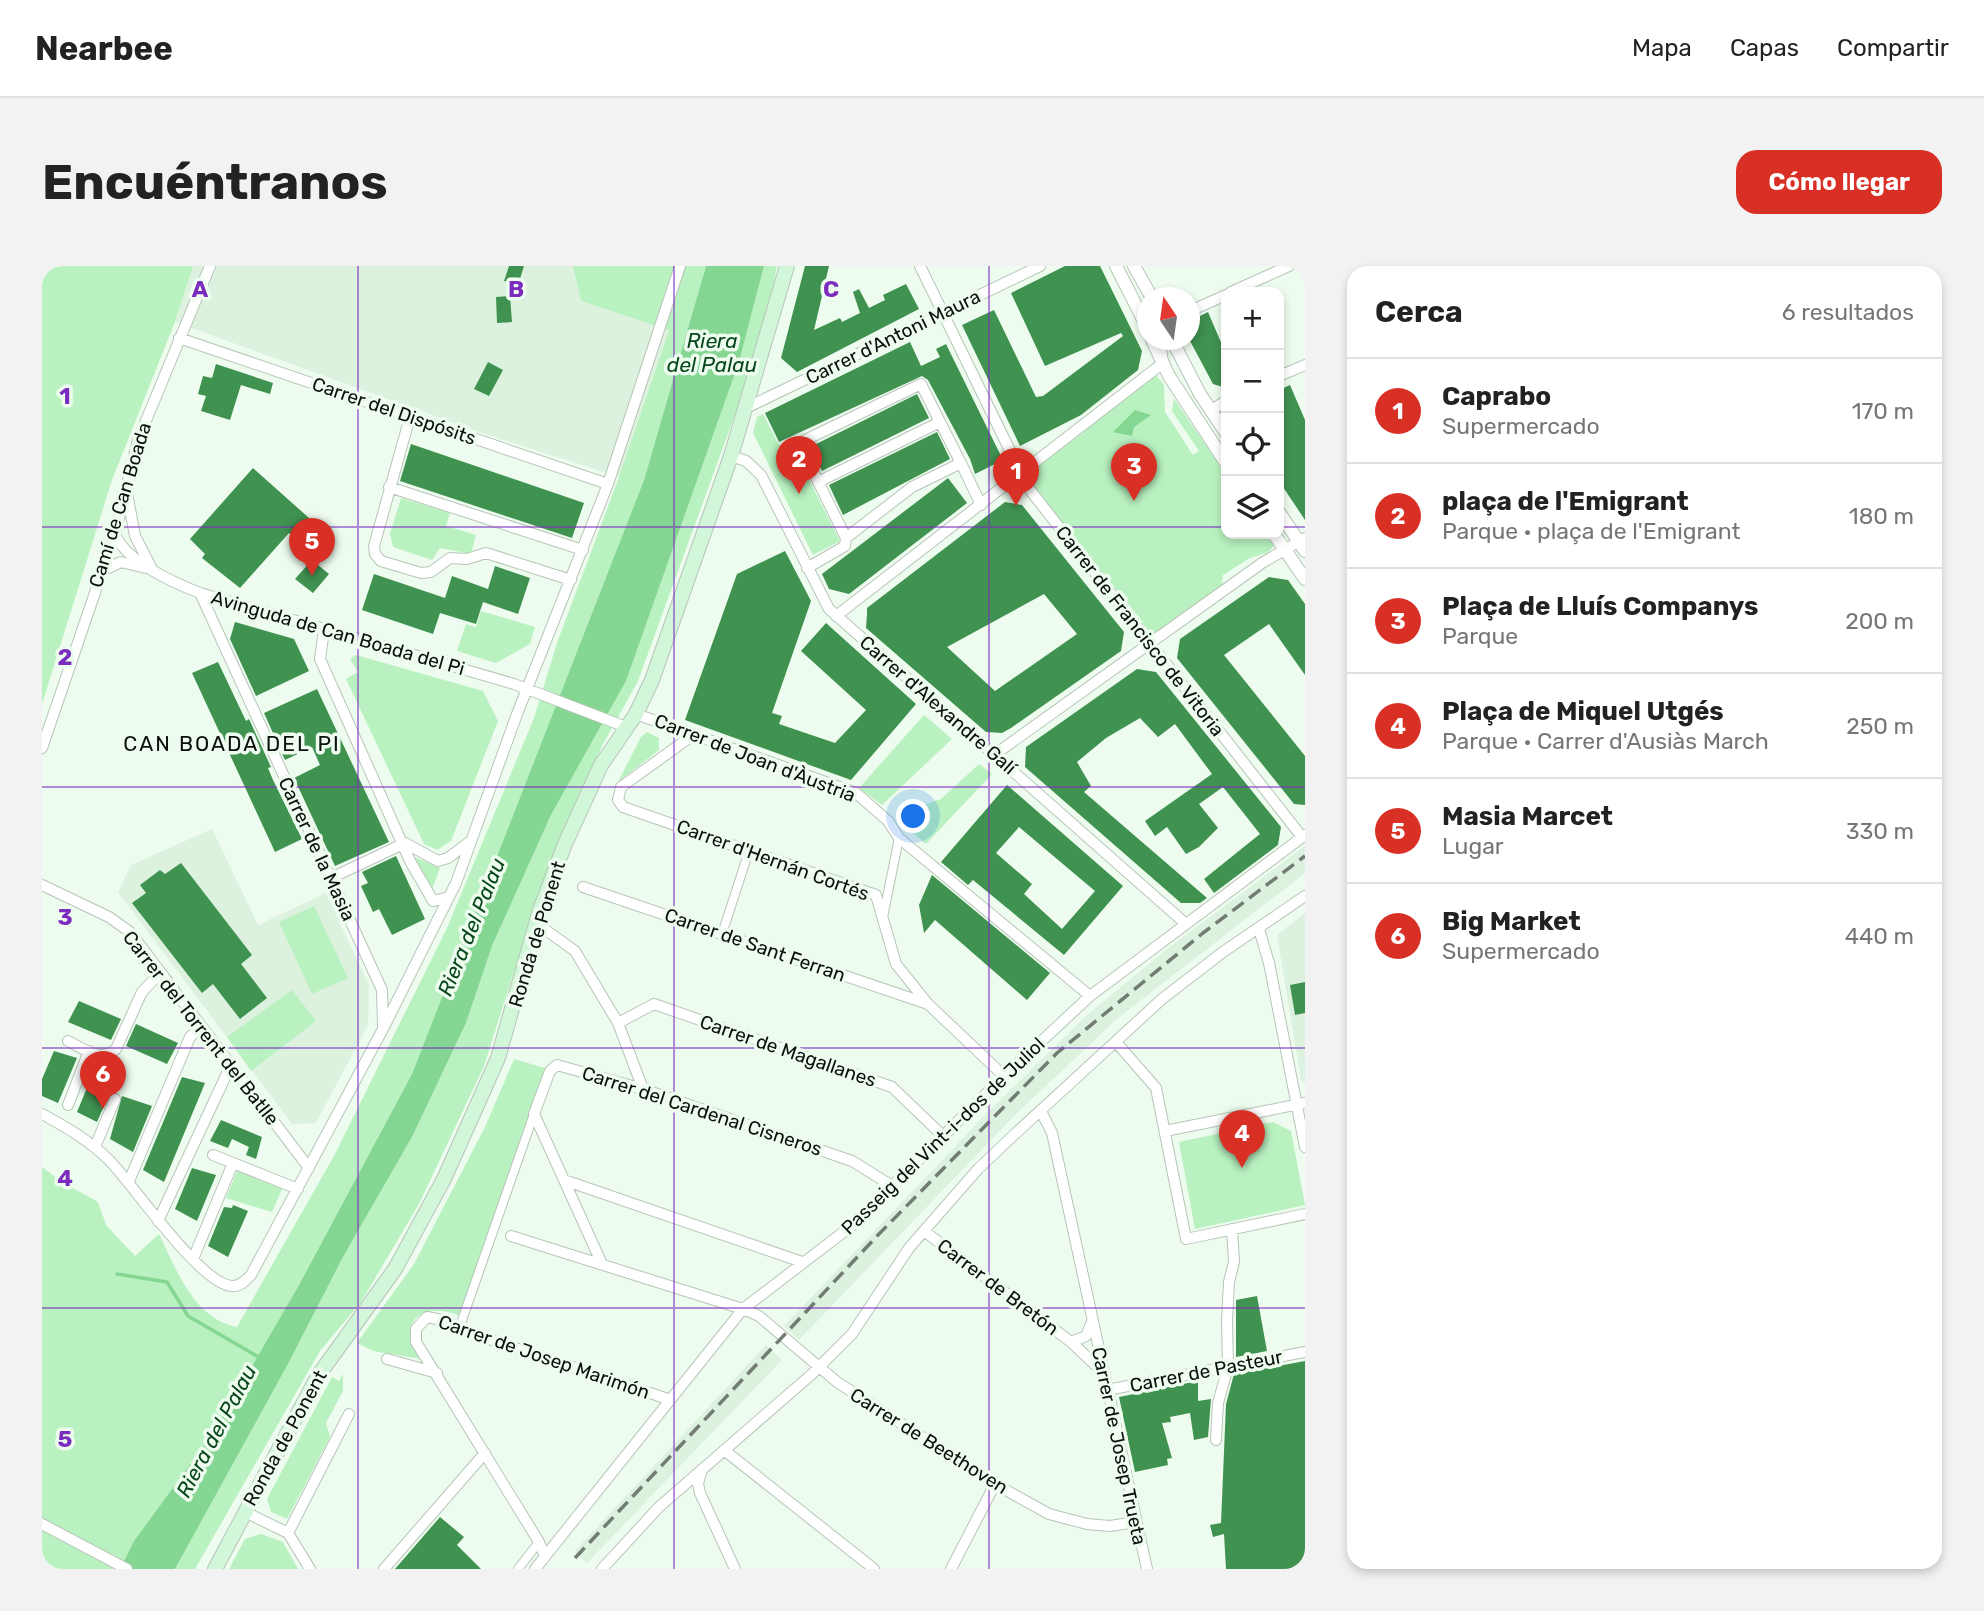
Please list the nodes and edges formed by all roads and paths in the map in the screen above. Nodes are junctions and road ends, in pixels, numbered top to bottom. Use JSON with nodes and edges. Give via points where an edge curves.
{"nodes":[{"id":1,"x":210,"y":266,"type":"edge"},
{"id":2,"x":680,"y":266,"type":"edge"},
{"id":3,"x":787,"y":266,"type":"edge"},
{"id":4,"x":920,"y":266,"type":"edge"},
{"id":5,"x":1040,"y":266,"type":"edge"},
{"id":6,"x":1116,"y":266,"type":"edge"},
{"id":7,"x":1135,"y":266,"type":"edge"},
{"id":8,"x":1289,"y":266,"type":"edge"},
{"id":9,"x":1268,"y":271,"type":"edge"},
{"id":10,"x":1146,"y":287,"type":"edge"},
{"id":11,"x":1240,"y":287,"type":"edge"},
{"id":12,"x":1221,"y":297,"type":"edge"},
{"id":13,"x":1200,"y":306,"type":"edge"},
{"id":14,"x":1137,"y":309,"type":"edge"},
{"id":15,"x":943,"y":313,"type":"junction"},
{"id":16,"x":179,"y":338,"type":"junction"},
{"id":17,"x":1157,"y":350,"type":"edge"},
{"id":18,"x":1161,"y":350,"type":"edge"},
{"id":19,"x":1178,"y":350,"type":"edge"},
{"id":20,"x":1163,"y":363,"type":"junction"},
{"id":21,"x":1305,"y":365,"type":"edge"},
{"id":22,"x":1284,"y":374,"type":"edge"},
{"id":23,"x":1221,"y":404,"type":"edge"},
{"id":24,"x":746,"y":408,"type":"junction"},
{"id":25,"x":1211,"y":410,"type":"junction"},
{"id":26,"x":410,"y":416,"type":"junction"},
{"id":27,"x":940,"y":422,"type":"junction"},
{"id":28,"x":1221,"y":425,"type":"edge"},
{"id":29,"x":1221,"y":455,"type":"edge"},
{"id":30,"x":732,"y":456,"type":"junction"},
{"id":31,"x":961,"y":463,"type":"junction"},
{"id":32,"x":1019,"y":476,"type":"junction"},
{"id":33,"x":818,"y":482,"type":"junction"},
{"id":34,"x":608,"y":484,"type":"junction"},
{"id":35,"x":389,"y":486,"type":"junction"},
{"id":36,"x":127,"y":492,"type":"junction"},
{"id":37,"x":981,"y":505,"type":"junction"},
{"id":38,"x":1284,"y":518,"type":"edge"},
{"id":39,"x":115,"y":534,"type":"junction"},
{"id":40,"x":135,"y":536,"type":"junction"},
{"id":41,"x":846,"y":538,"type":"junction"},
{"id":42,"x":1278,"y":539,"type":"edge"},
{"id":43,"x":1303,"y":543,"type":"edge"},
{"id":44,"x":1284,"y":548,"type":"junction"},
{"id":45,"x":583,"y":550,"type":"junction"},
{"id":46,"x":807,"y":568,"type":"junction"},
{"id":47,"x":152,"y":569,"type":"junction"},
{"id":48,"x":100,"y":572,"type":"junction"},
{"id":49,"x":1305,"y":579,"type":"edge"},
{"id":50,"x":571,"y":580,"type":"junction"},
{"id":51,"x":200,"y":593,"type":"junction"},
{"id":52,"x":836,"y":616,"type":"junction"},
{"id":53,"x":324,"y":630,"type":"junction"},
{"id":54,"x":1151,"y":644,"type":"junction"},
{"id":55,"x":527,"y":688,"type":"junction"},
{"id":56,"x":636,"y":714,"type":"junction"},
{"id":57,"x":626,"y":727,"type":"junction"},
{"id":58,"x":693,"y":735,"type":"junction"},
{"id":59,"x":42,"y":748,"type":"edge"},
{"id":60,"x":994,"y":755,"type":"junction"},
{"id":61,"x":1303,"y":836,"type":"edge"},
{"id":62,"x":898,"y":838,"type":"junction"},
{"id":63,"x":405,"y":843,"type":"junction"},
{"id":64,"x":468,"y":843,"type":"junction"},
{"id":65,"x":749,"y":851,"type":"junction"},
{"id":66,"x":438,"y":861,"type":"junction"},
{"id":67,"x":331,"y":878,"type":"junction"},
{"id":68,"x":456,"y":883,"type":"junction"},
{"id":69,"x":42,"y":885,"type":"edge"},
{"id":70,"x":583,"y":887,"type":"dead end"},
{"id":71,"x":1305,"y":896,"type":"edge"},
{"id":72,"x":449,"y":897,"type":"junction"},
{"id":73,"x":883,"y":917,"type":"junction"},
{"id":74,"x":536,"y":923,"type":"junction"},
{"id":75,"x":1186,"y":925,"type":"junction"},
{"id":76,"x":1259,"y":929,"type":"junction"},
{"id":77,"x":722,"y":934,"type":"junction"},
{"id":78,"x":159,"y":974,"type":"junction"},
{"id":79,"x":382,"y":990,"type":"junction"},
{"id":80,"x":399,"y":996,"type":"junction"},
{"id":81,"x":1090,"y":996,"type":"junction"},
{"id":82,"x":928,"y":1004,"type":"junction"},
{"id":83,"x":618,"y":1023,"type":"junction"},
{"id":84,"x":384,"y":1027,"type":"junction"},
{"id":85,"x":200,"y":1028,"type":"junction"},
{"id":86,"x":68,"y":1041,"type":"dead end"},
{"id":87,"x":1116,"y":1042,"type":"junction"},
{"id":88,"x":89,"y":1051,"type":"junction"},
{"id":89,"x":230,"y":1068,"type":"junction"},
{"id":90,"x":1004,"y":1076,"type":"junction"},
{"id":91,"x":643,"y":1089,"type":"junction"},
{"id":92,"x":115,"y":1099,"type":"dead end"},
{"id":93,"x":1301,"y":1104,"type":"edge"},
{"id":94,"x":68,"y":1105,"type":"dead end"},
{"id":95,"x":1041,"y":1111,"type":"junction"},
{"id":96,"x":42,"y":1114,"type":"edge"},
{"id":97,"x":534,"y":1114,"type":"junction"},
{"id":98,"x":1165,"y":1131,"type":"junction"},
{"id":99,"x":944,"y":1137,"type":"junction"},
{"id":100,"x":95,"y":1147,"type":"junction"},
{"id":101,"x":1305,"y":1147,"type":"edge"},
{"id":102,"x":213,"y":1155,"type":"dead end"},
{"id":103,"x":233,"y":1163,"type":"junction"},
{"id":104,"x":309,"y":1168,"type":"junction"},
{"id":105,"x":564,"y":1180,"type":"junction"},
{"id":106,"x":129,"y":1181,"type":"junction"},
{"id":107,"x":894,"y":1187,"type":"junction"},
{"id":108,"x":298,"y":1189,"type":"junction"},
{"id":109,"x":1305,"y":1214,"type":"edge"},
{"id":110,"x":158,"y":1221,"type":"junction"},
{"id":111,"x":1232,"y":1229,"type":"junction"},
{"id":112,"x":924,"y":1231,"type":"junction"},
{"id":113,"x":511,"y":1236,"type":"dead end"},
{"id":114,"x":193,"y":1259,"type":"junction"},
{"id":115,"x":802,"y":1262,"type":"junction"},
{"id":116,"x":602,"y":1264,"type":"junction"},
{"id":117,"x":743,"y":1309,"type":"junction"},
{"id":118,"x":1092,"y":1322,"type":"junction"},
{"id":119,"x":459,"y":1329,"type":"junction"},
{"id":120,"x":1071,"y":1342,"type":"junction"},
{"id":121,"x":1305,"y":1352,"type":"edge"},
{"id":122,"x":387,"y":1359,"type":"dead end"},
{"id":123,"x":820,"y":1367,"type":"junction"},
{"id":124,"x":1228,"y":1367,"type":"junction"},
{"id":125,"x":1103,"y":1372,"type":"junction"},
{"id":126,"x":437,"y":1373,"type":"junction"},
{"id":127,"x":1107,"y":1391,"type":"junction"},
{"id":128,"x":668,"y":1399,"type":"junction"},
{"id":129,"x":349,"y":1414,"type":"dead end"},
{"id":130,"x":1216,"y":1440,"type":"dead end"},
{"id":131,"x":724,"y":1450,"type":"junction"},
{"id":132,"x":485,"y":1452,"type":"junction"},
{"id":133,"x":702,"y":1469,"type":"junction"},
{"id":134,"x":995,"y":1484,"type":"junction"},
{"id":135,"x":245,"y":1512,"type":"junction"},
{"id":136,"x":1136,"y":1521,"type":"junction"},
{"id":137,"x":42,"y":1524,"type":"edge"},
{"id":138,"x":288,"y":1533,"type":"junction"},
{"id":139,"x":539,"y":1542,"type":"junction"},
{"id":140,"x":545,"y":1557,"type":"junction"},
{"id":141,"x":127,"y":1569,"type":"edge"},
{"id":142,"x":215,"y":1569,"type":"edge"},
{"id":143,"x":310,"y":1569,"type":"edge"},
{"id":144,"x":384,"y":1569,"type":"edge"},
{"id":145,"x":518,"y":1569,"type":"edge"},
{"id":146,"x":535,"y":1569,"type":"edge"},
{"id":147,"x":602,"y":1569,"type":"edge"},
{"id":148,"x":735,"y":1569,"type":"edge"},
{"id":149,"x":874,"y":1569,"type":"edge"},
{"id":150,"x":951,"y":1569,"type":"edge"},
{"id":151,"x":1147,"y":1569,"type":"edge"}],
"edges":[{"from":1,"to":16,"type":"street","name":"Camí de Can Boada"},
{"from":2,"to":34,"type":"street"},
{"from":3,"to":24,"type":"main road","name":"Ronda de Ponent"},
{"from":4,"to":15,"type":"street","name":"Carrer de Francisco de Vitoria"},
{"from":5,"to":15,"type":"street","name":"Carrer d'Antoni Maura"},
{"from":6,"to":14,"type":"street"},
{"from":7,"to":10,"type":"street"},
{"from":8,"to":9,"type":"street"},
{"from":9,"to":11,"type":"street"},
{"from":12,"to":13,"type":"street"},
{"from":15,"to":24,"type":"street","name":"Carrer d'Antoni Maura"},
{"from":15,"to":32,"type":"street","name":"Carrer de Francisco de Vitoria"},
{"from":16,"to":26,"type":"street","name":"Carrer del Dispósits"},
{"from":16,"to":36,"type":"street","name":"Camí de Can Boada","via":[[138,440]]},
{"from":17,"to":20,"type":"street"},
{"from":18,"to":20,"type":"street"},
{"from":19,"to":25,"type":"street"},
{"from":20,"to":29,"type":"street"},
{"from":20,"to":32,"type":"street"},
{"from":21,"to":22,"type":"street"},
{"from":23,"to":25,"type":"street"},
{"from":24,"to":30,"type":"main road","name":"Ronda de Ponent"},
{"from":25,"to":28,"type":"street"},
{"from":26,"to":34,"type":"street","name":"Carrer del Dispósits"},
{"from":26,"to":35,"type":"street"},
{"from":27,"to":31,"type":"street"},
{"from":27,"to":33,"type":"street"},
{"from":27,"to":33,"type":"street","via":[[921,384],[799,443]]},
{"from":30,"to":46,"type":"street","name":"Carrer d'Alexandre Galí","via":[[761,475]]},
{"from":30,"to":56,"type":"main road","name":"Ronda de Ponent"},
{"from":31,"to":37,"type":"street"},
{"from":31,"to":41,"type":"street","via":[[912,487]]},
{"from":32,"to":37,"type":"street"},
{"from":32,"to":54,"type":"street","name":"Carrer de Francisco de Vitoria"},
{"from":33,"to":41,"type":"street"},
{"from":34,"to":45,"type":"street"},
{"from":35,"to":45,"type":"street"},
{"from":35,"to":50,"type":"street","via":[[374,546],[381,561],[421,573],[450,558],[486,553]]},
{"from":36,"to":39,"type":"street","name":"Camí de Can Boada"},
{"from":36,"to":40,"type":"street"},
{"from":37,"to":52,"type":"street"},
{"from":38,"to":43,"type":"street"},
{"from":39,"to":40,"type":"street","via":[[123,531]]},
{"from":39,"to":47,"type":"street","via":[[119,544]]},
{"from":39,"to":48,"type":"street","name":"Camí de Can Boada"},
{"from":40,"to":47,"type":"street"},
{"from":41,"to":46,"type":"street","via":[[845,545]]},
{"from":42,"to":44,"type":"street"},
{"from":43,"to":44,"type":"street"},
{"from":44,"to":49,"type":"street"},
{"from":44,"to":54,"type":"street"},
{"from":45,"to":50,"type":"street"},
{"from":46,"to":52,"type":"street","name":"Carrer d'Alexandre Galí"},
{"from":47,"to":48,"type":"street","via":[[121,562]]},
{"from":47,"to":51,"type":"street","name":"Avinguda de Can Boada del Pi","via":[[164,579]]},
{"from":48,"to":59,"type":"street","name":"Camí de Can Boada"},
{"from":50,"to":55,"type":"street"},
{"from":51,"to":53,"type":"street","name":"Avinguda de Can Boada del Pi"},
{"from":51,"to":67,"type":"street","name":"Carrer de la Masia"},
{"from":52,"to":60,"type":"street","name":"Carrer d'Alexandre Galí"},
{"from":53,"to":55,"type":"street","name":"Avinguda de Can Boada del Pi"},
{"from":53,"to":63,"type":"street","via":[[320,659]]},
{"from":54,"to":60,"type":"street"},
{"from":54,"to":61,"type":"street","name":"Carrer de Francisco de Vitoria"},
{"from":55,"to":57,"type":"street"},
{"from":55,"to":64,"type":"street"},
{"from":56,"to":57,"type":"main road","name":"Ronda de Ponent"},
{"from":56,"to":58,"type":"street","name":"Carrer de Joan d'Àustria"},
{"from":57,"to":74,"type":"main road","name":"Ronda de Ponent","via":[[583,803]]},
{"from":58,"to":62,"type":"street","name":"Carrer de Joan d'Àustria","via":[[856,793],[888,821]]},
{"from":58,"to":65,"type":"street","name":"Carrer d'Hernán Cortés","via":[[621,787],[618,800],[623,807]]},
{"from":60,"to":75,"type":"street","name":"Carrer d'Alexandre Galí"},
{"from":61,"to":75,"type":"street","name":"Passeig del Vint-i-dos de Juliol"},
{"from":62,"to":73,"type":"street"},
{"from":62,"to":81,"type":"street","name":"Carrer de Joan d'Àustria"},
{"from":63,"to":66,"type":"street"},
{"from":63,"to":67,"type":"street"},
{"from":63,"to":72,"type":"street","via":[[429,897],[433,901]]},
{"from":64,"to":66,"type":"street"},
{"from":64,"to":68,"type":"street"},
{"from":65,"to":73,"type":"street","name":"Carrer d'Hernán Cortés","via":[[876,895]]},
{"from":65,"to":77,"type":"street"},
{"from":66,"to":68,"type":"street"},
{"from":67,"to":79,"type":"street","name":"Carrer de la Masia"},
{"from":68,"to":72,"type":"street"},
{"from":69,"to":78,"type":"street","name":"Carrer del Torrent del Batlle","via":[[121,925]]},
{"from":70,"to":77,"type":"street","name":"Carrer de Sant Ferran"},
{"from":71,"to":76,"type":"street"},
{"from":72,"to":80,"type":"street"},
{"from":73,"to":82,"type":"street","name":"Carrer d'Hernán Cortés","via":[[896,964]]},
{"from":74,"to":83,"type":"street","via":[[575,951]]},
{"from":74,"to":135,"type":"main road","name":"Ronda de Ponent","via":[[494,1069],[438,1191],[395,1269],[318,1376]]},
{"from":75,"to":81,"type":"street","name":"Passeig del Vint-i-dos de Juliol"},
{"from":76,"to":87,"type":"street","via":[[1162,999]]},
{"from":76,"to":93,"type":"street"},
{"from":77,"to":82,"type":"street","name":"Carrer de Sant Ferran"},
{"from":78,"to":85,"type":"street","name":"Carrer del Torrent del Batlle"},
{"from":78,"to":88,"type":"street","via":[[142,992],[116,1049],[102,1057]]},
{"from":79,"to":80,"type":"street"},
{"from":79,"to":84,"type":"street","name":"Carrer de la Masia"},
{"from":80,"to":84,"type":"street"},
{"from":81,"to":90,"type":"street","name":"Passeig del Vint-i-dos de Juliol"},
{"from":82,"to":90,"type":"street","name":"Carrer d'Hernán Cortés"},
{"from":83,"to":91,"type":"street"},
{"from":83,"to":99,"type":"street","name":"Carrer de Magallanes","via":[[654,1004],[867,1078],[892,1087]]},
{"from":84,"to":104,"type":"street"},
{"from":85,"to":89,"type":"street","name":"Carrer del Torrent del Batlle"},
{"from":85,"to":106,"type":"street","via":[[190,1037]]},
{"from":86,"to":88,"type":"street"},
{"from":87,"to":95,"type":"street"},
{"from":87,"to":98,"type":"street","via":[[1156,1088]]},
{"from":88,"to":94,"type":"street"},
{"from":89,"to":104,"type":"street","name":"Carrer del Torrent del Batlle"},
{"from":89,"to":110,"type":"street"},
{"from":90,"to":99,"type":"street","name":"Passeig del Vint-i-dos de Juliol"},
{"from":91,"to":97,"type":"street","name":"Carrer del Cardenal Cisneros","via":[[558,1065],[550,1070]]},
{"from":91,"to":107,"type":"street","name":"Carrer del Cardenal Cisneros","via":[[852,1161]]},
{"from":92,"to":100,"type":"street"},
{"from":93,"to":98,"type":"street"},
{"from":93,"to":101,"type":"street"},
{"from":95,"to":112,"type":"street","via":[[978,1169]]},
{"from":95,"to":118,"type":"street","name":"Carrer de Josep Trueta","via":[[1052,1133]]},
{"from":96,"to":100,"type":"street"},
{"from":97,"to":105,"type":"street"},
{"from":97,"to":119,"type":"street"},
{"from":98,"to":111,"type":"street","via":[[1186,1239]]},
{"from":99,"to":107,"type":"street","name":"Passeig del Vint-i-dos de Juliol"},
{"from":100,"to":106,"type":"street"},
{"from":102,"to":103,"type":"street"},
{"from":103,"to":108,"type":"street"},
{"from":103,"to":114,"type":"street"},
{"from":104,"to":108,"type":"street"},
{"from":105,"to":115,"type":"street"},
{"from":105,"to":116,"type":"street"},
{"from":106,"to":110,"type":"street"},
{"from":107,"to":115,"type":"street","name":"Passeig del Vint-i-dos de Juliol","via":[[855,1224]]},
{"from":108,"to":114,"type":"street","via":[[242,1284],[223,1284]]},
{"from":109,"to":111,"type":"street"},
{"from":110,"to":114,"type":"street"},
{"from":111,"to":124,"type":"street"},
{"from":112,"to":120,"type":"street","name":"Carrer de Bretón"},
{"from":112,"to":123,"type":"street","via":[[852,1334]]},
{"from":113,"to":116,"type":"street","name":"Carrer de Beethoven"},
{"from":115,"to":117,"type":"street","name":"Passeig del Vint-i-dos de Juliol"},
{"from":116,"to":117,"type":"street","name":"Carrer de Beethoven"},
{"from":117,"to":123,"type":"street","name":"Carrer de Beethoven"},
{"from":117,"to":128,"type":"street","name":"Passeig del Vint-i-dos de Juliol"},
{"from":118,"to":120,"type":"street","name":"Carrer de Josep Trueta","via":[[1086,1336]]},
{"from":118,"to":125,"type":"street","name":"Carrer de Josep Trueta"},
{"from":119,"to":126,"type":"street","name":"Carrer de Josep Marimón","via":[[427,1317],[416,1329],[416,1342]]},
{"from":119,"to":128,"type":"street","name":"Carrer de Josep Marimón"},
{"from":120,"to":125,"type":"street","name":"Carrer de Bretón"},
{"from":121,"to":124,"type":"street","name":"Carrer de Pasteur"},
{"from":122,"to":126,"type":"street"},
{"from":123,"to":131,"type":"street"},
{"from":123,"to":134,"type":"street","name":"Carrer de Beethoven"},
{"from":124,"to":127,"type":"street","name":"Carrer de Pasteur"},
{"from":124,"to":130,"type":"street","via":[[1218,1403]]},
{"from":125,"to":127,"type":"street","name":"Carrer de Josep Trueta"},
{"from":126,"to":132,"type":"street"},
{"from":127,"to":136,"type":"street","name":"Carrer de Josep Trueta"},
{"from":128,"to":140,"type":"street","name":"Passeig del Vint-i-dos de Juliol"},
{"from":129,"to":138,"type":"street"},
{"from":131,"to":133,"type":"street"},
{"from":131,"to":149,"type":"street"},
{"from":132,"to":139,"type":"street"},
{"from":132,"to":144,"type":"street"},
{"from":133,"to":147,"type":"street","via":[[659,1507]]},
{"from":133,"to":148,"type":"street","via":[[700,1493]]},
{"from":134,"to":136,"type":"street","name":"Carrer de Beethoven","via":[[1068,1521],[1110,1526]]},
{"from":134,"to":150,"type":"street"},
{"from":135,"to":138,"type":"street"},
{"from":135,"to":142,"type":"main road","name":"Ronda de Ponent"},
{"from":136,"to":151,"type":"street","name":"Carrer de Josep Trueta"},
{"from":137,"to":141,"type":"street"},
{"from":138,"to":143,"type":"street"},
{"from":139,"to":140,"type":"street"},
{"from":139,"to":145,"type":"street"},
{"from":140,"to":146,"type":"street","name":"Passeig del Vint-i-dos de Juliol"}]}
